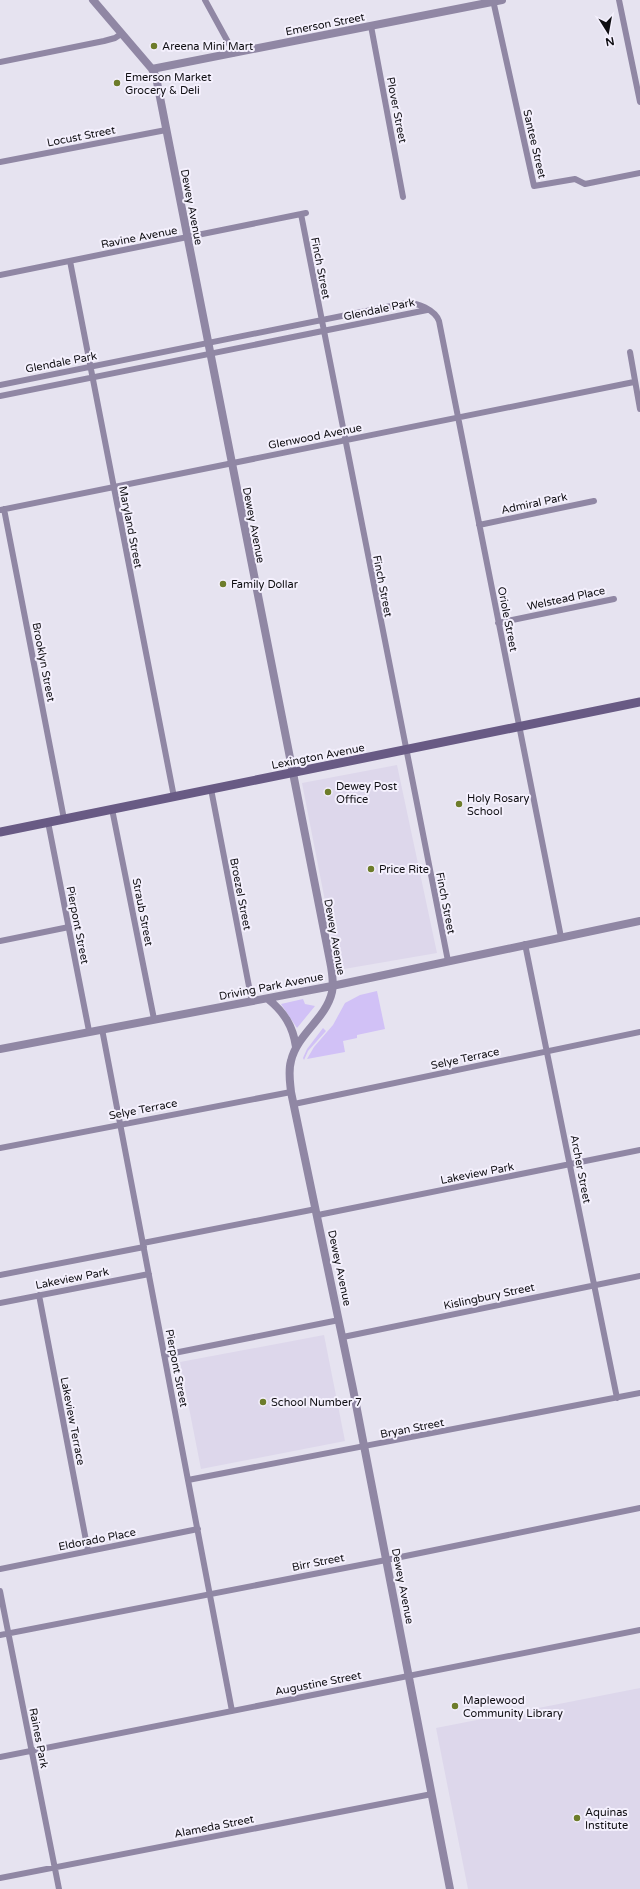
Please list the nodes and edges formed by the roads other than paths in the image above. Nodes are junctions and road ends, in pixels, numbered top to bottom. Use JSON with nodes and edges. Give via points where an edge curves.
{"nodes":[{"id":1,"x":93,"y":0,"type":"edge"},
{"id":2,"x":205,"y":0,"type":"edge"},
{"id":3,"x":502,"y":0,"type":"edge"},
{"id":4,"x":619,"y":0,"type":"edge"},
{"id":5,"x":493,"y":1,"type":"edge"},
{"id":6,"x":371,"y":26,"type":"junction"},
{"id":7,"x":121,"y":34,"type":"junction"},
{"id":8,"x":234,"y":53,"type":"junction"},
{"id":9,"x":0,"y":62,"type":"edge"},
{"id":10,"x":152,"y":69,"type":"junction"},
{"id":11,"x":640,"y":102,"type":"edge"},
{"id":12,"x":166,"y":130,"type":"junction"},
{"id":13,"x":0,"y":162,"type":"edge"},
{"id":14,"x":640,"y":173,"type":"edge"},
{"id":15,"x":403,"y":197,"type":"dead end"},
{"id":16,"x":303,"y":214,"type":"joint"},
{"id":17,"x":187,"y":237,"type":"junction"},
{"id":18,"x":70,"y":261,"type":"junction"},
{"id":19,"x":0,"y":275,"type":"edge"},
{"id":20,"x":427,"y":310,"type":"junction"},
{"id":21,"x":321,"y":320,"type":"junction"},
{"id":22,"x":324,"y":331,"type":"junction"},
{"id":23,"x":208,"y":343,"type":"junction"},
{"id":24,"x":630,"y":352,"type":"dead end"},
{"id":25,"x":210,"y":354,"type":"junction"},
{"id":26,"x":90,"y":367,"type":"junction"},
{"id":27,"x":92,"y":378,"type":"junction"},
{"id":28,"x":634,"y":382,"type":"junction"},
{"id":29,"x":0,"y":385,"type":"edge"},
{"id":30,"x":0,"y":396,"type":"edge"},
{"id":31,"x":640,"y":409,"type":"edge"},
{"id":32,"x":458,"y":417,"type":"junction"},
{"id":33,"x":345,"y":440,"type":"junction"},
{"id":34,"x":231,"y":463,"type":"junction"},
{"id":35,"x":114,"y":487,"type":"junction"},
{"id":36,"x":594,"y":502,"type":"dead end"},
{"id":37,"x":2,"y":510,"type":"edge"},
{"id":38,"x":479,"y":525,"type":"junction"},
{"id":39,"x":614,"y":599,"type":"dead end"},
{"id":40,"x":498,"y":623,"type":"junction"},
{"id":41,"x":640,"y":702,"type":"edge"},
{"id":42,"x":519,"y":727,"type":"junction"},
{"id":43,"x":405,"y":750,"type":"junction"},
{"id":44,"x":292,"y":773,"type":"junction"},
{"id":45,"x":211,"y":789,"type":"junction"},
{"id":46,"x":174,"y":797,"type":"junction"},
{"id":47,"x":112,"y":809,"type":"junction"},
{"id":48,"x":64,"y":819,"type":"junction"},
{"id":49,"x":48,"y":822,"type":"junction"},
{"id":50,"x":0,"y":832,"type":"edge"},
{"id":51,"x":640,"y":921,"type":"edge"},
{"id":52,"x":69,"y":927,"type":"junction"},
{"id":53,"x":561,"y":937,"type":"junction"},
{"id":54,"x":0,"y":941,"type":"edge"},
{"id":55,"x":525,"y":944,"type":"junction"},
{"id":56,"x":448,"y":961,"type":"junction"},
{"id":57,"x":332,"y":986,"type":"junction"},
{"id":58,"x":268,"y":999,"type":"junction"},
{"id":59,"x":252,"y":1002,"type":"junction"},
{"id":60,"x":154,"y":1019,"type":"junction"},
{"id":61,"x":102,"y":1029,"type":"junction"},
{"id":62,"x":89,"y":1032,"type":"junction"},
{"id":63,"x":640,"y":1032,"type":"edge"},
{"id":64,"x":296,"y":1047,"type":"junction"},
{"id":65,"x":0,"y":1049,"type":"edge"},
{"id":66,"x":547,"y":1051,"type":"junction"},
{"id":67,"x":291,"y":1092,"type":"junction"},
{"id":68,"x":294,"y":1104,"type":"junction"},
{"id":69,"x":120,"y":1124,"type":"junction"},
{"id":70,"x":0,"y":1148,"type":"edge"},
{"id":71,"x":640,"y":1150,"type":"edge"},
{"id":72,"x":570,"y":1164,"type":"junction"},
{"id":73,"x":317,"y":1212,"type":"junction"},
{"id":74,"x":143,"y":1245,"type":"junction"},
{"id":75,"x":149,"y":1274,"type":"junction"},
{"id":76,"x":0,"y":1276,"type":"edge"},
{"id":77,"x":640,"y":1276,"type":"edge"},
{"id":78,"x":594,"y":1285,"type":"junction"},
{"id":79,"x":39,"y":1295,"type":"junction"},
{"id":80,"x":0,"y":1303,"type":"edge"},
{"id":81,"x":339,"y":1320,"type":"junction"},
{"id":82,"x":343,"y":1336,"type":"junction"},
{"id":83,"x":164,"y":1354,"type":"junction"},
{"id":84,"x":640,"y":1393,"type":"edge"},
{"id":85,"x":617,"y":1398,"type":"junction"},
{"id":86,"x":364,"y":1447,"type":"junction"},
{"id":87,"x":188,"y":1480,"type":"junction"},
{"id":88,"x":640,"y":1508,"type":"edge"},
{"id":89,"x":198,"y":1529,"type":"junction"},
{"id":90,"x":88,"y":1551,"type":"junction"},
{"id":91,"x":386,"y":1560,"type":"junction"},
{"id":92,"x":0,"y":1569,"type":"edge"},
{"id":93,"x":0,"y":1591,"type":"edge"},
{"id":94,"x":210,"y":1593,"type":"junction"},
{"id":95,"x":640,"y":1630,"type":"edge"},
{"id":96,"x":8,"y":1633,"type":"junction"},
{"id":97,"x":0,"y":1635,"type":"edge"},
{"id":98,"x":409,"y":1676,"type":"junction"},
{"id":99,"x":232,"y":1711,"type":"junction"},
{"id":100,"x":31,"y":1751,"type":"junction"},
{"id":101,"x":0,"y":1757,"type":"edge"},
{"id":102,"x":432,"y":1794,"type":"junction"},
{"id":103,"x":54,"y":1867,"type":"junction"},
{"id":104,"x":0,"y":1878,"type":"edge"},
{"id":105,"x":58,"y":1889,"type":"edge"},
{"id":106,"x":450,"y":1889,"type":"edge"}],
"edges":[{"from":1,"to":7,"type":"street","name":"Dewey Avenue"},
{"from":2,"to":8,"type":"street"},
{"from":3,"to":5,"type":"street","name":"Emerson Street"},
{"from":4,"to":11,"type":"street"},
{"from":5,"to":6,"type":"street","name":"Emerson Street"},
{"from":5,"to":14,"type":"street","name":"Santee Street","via":[[534,186],[575,178],[585,184]]},
{"from":6,"to":8,"type":"street","name":"Emerson Street"},
{"from":6,"to":15,"type":"street","name":"Plover Street"},
{"from":7,"to":9,"type":"street","via":[[104,41]]},
{"from":7,"to":10,"type":"street","name":"Dewey Avenue"},
{"from":8,"to":10,"type":"street","name":"Emerson Street"},
{"from":10,"to":12,"type":"street","name":"Dewey Avenue"},
{"from":12,"to":13,"type":"street","name":"Locust Street"},
{"from":12,"to":17,"type":"street","name":"Dewey Avenue"},
{"from":16,"to":17,"type":"street","name":"Ravine Avenue"},
{"from":16,"to":21,"type":"street","name":"Finch Street"},
{"from":17,"to":18,"type":"street","name":"Ravine Avenue"},
{"from":17,"to":23,"type":"street","name":"Dewey Avenue"},
{"from":18,"to":19,"type":"street","name":"Ravine Avenue"},
{"from":18,"to":26,"type":"street","name":"Maryland Street"},
{"from":20,"to":21,"type":"street","name":"Glendale Park","via":[[408,302]]},
{"from":20,"to":22,"type":"street","name":"Glendale Park"},
{"from":20,"to":32,"type":"street","name":"Oriole Street","via":[[436,314],[439,321]]},
{"from":21,"to":22,"type":"street","name":"Finch Street"},
{"from":21,"to":23,"type":"street","name":"Glendale Park"},
{"from":22,"to":25,"type":"street","name":"Glendale Park"},
{"from":22,"to":33,"type":"street","name":"Finch Street"},
{"from":23,"to":25,"type":"street","name":"Dewey Avenue"},
{"from":23,"to":26,"type":"street","name":"Glendale Park"},
{"from":24,"to":28,"type":"street"},
{"from":25,"to":27,"type":"street","name":"Glendale Park"},
{"from":25,"to":34,"type":"street","name":"Dewey Avenue"},
{"from":26,"to":27,"type":"street","name":"Maryland Street"},
{"from":26,"to":29,"type":"street","name":"Glendale Park"},
{"from":27,"to":30,"type":"street","name":"Glendale Park"},
{"from":27,"to":35,"type":"street","name":"Maryland Street"},
{"from":28,"to":31,"type":"street"},
{"from":28,"to":32,"type":"street","name":"Glenwood Avenue"},
{"from":32,"to":33,"type":"street","name":"Glenwood Avenue"},
{"from":32,"to":38,"type":"street","name":"Oriole Street"},
{"from":33,"to":34,"type":"street","name":"Glenwood Avenue"},
{"from":33,"to":43,"type":"street","name":"Finch Street"},
{"from":34,"to":35,"type":"street","name":"Glenwood Avenue"},
{"from":34,"to":44,"type":"street","name":"Dewey Avenue"},
{"from":35,"to":37,"type":"street","name":"Glenwood Avenue"},
{"from":35,"to":46,"type":"street","name":"Maryland Street"},
{"from":36,"to":38,"type":"street","name":"Admiral Park"},
{"from":37,"to":48,"type":"street","name":"Brooklyn Street"},
{"from":38,"to":40,"type":"street","name":"Oriole Street"},
{"from":39,"to":40,"type":"street","name":"Welstead Place"},
{"from":40,"to":42,"type":"street","name":"Oriole Street"},
{"from":41,"to":42,"type":"main road","name":"Lexington Avenue"},
{"from":42,"to":43,"type":"main road","name":"Lexington Avenue"},
{"from":42,"to":53,"type":"street","name":"Oriole Street"},
{"from":43,"to":44,"type":"main road","name":"Lexington Avenue"},
{"from":43,"to":56,"type":"street","name":"Finch Street"},
{"from":44,"to":45,"type":"main road","name":"Lexington Avenue"},
{"from":44,"to":57,"type":"street","name":"Dewey Avenue","via":[[330,961]]},
{"from":45,"to":46,"type":"main road","name":"Lexington Avenue"},
{"from":45,"to":59,"type":"street","name":"Broezel Street"},
{"from":46,"to":47,"type":"main road","name":"Lexington Avenue"},
{"from":47,"to":48,"type":"main road","name":"Lexington Avenue"},
{"from":47,"to":60,"type":"street","name":"Straub Street"},
{"from":48,"to":49,"type":"main road","name":"Lexington Avenue"},
{"from":49,"to":50,"type":"main road","name":"Lexington Avenue"},
{"from":49,"to":52,"type":"street","name":"Pierpont Street"},
{"from":51,"to":53,"type":"street","name":"Driving Park Avenue"},
{"from":52,"to":54,"type":"street"},
{"from":52,"to":62,"type":"street","name":"Pierpont Street"},
{"from":53,"to":55,"type":"street","name":"Driving Park Avenue"},
{"from":55,"to":56,"type":"street","name":"Driving Park Avenue"},
{"from":55,"to":66,"type":"street","name":"Archer Street"},
{"from":56,"to":57,"type":"street","name":"Driving Park Avenue"},
{"from":57,"to":58,"type":"street","name":"Driving Park Avenue"},
{"from":57,"to":64,"type":"street","name":"Dewey Avenue","via":[[327,1006]]},
{"from":58,"to":59,"type":"street","name":"Driving Park Avenue"},
{"from":58,"to":64,"type":"street","via":[[278,1007],[291,1025]]},
{"from":59,"to":60,"type":"street","name":"Driving Park Avenue"},
{"from":60,"to":61,"type":"street","name":"Driving Park Avenue"},
{"from":61,"to":62,"type":"street","name":"Driving Park Avenue"},
{"from":61,"to":69,"type":"street","name":"Pierpont Street"},
{"from":62,"to":65,"type":"street","name":"Driving Park Avenue"},
{"from":63,"to":66,"type":"street","name":"Selye Terrace"},
{"from":64,"to":67,"type":"street","name":"Dewey Avenue","via":[[290,1066]]},
{"from":66,"to":68,"type":"street","name":"Selye Terrace"},
{"from":66,"to":72,"type":"street","name":"Archer Street"},
{"from":67,"to":68,"type":"street","name":"Dewey Avenue"},
{"from":67,"to":69,"type":"street","name":"Selye Terrace"},
{"from":68,"to":73,"type":"street","name":"Dewey Avenue"},
{"from":69,"to":70,"type":"street","name":"Selye Terrace"},
{"from":69,"to":74,"type":"street","name":"Pierpont Street"},
{"from":71,"to":72,"type":"street","name":"Lakeview Park"},
{"from":72,"to":73,"type":"street","name":"Lakeview Park"},
{"from":72,"to":78,"type":"street","name":"Archer Street"},
{"from":73,"to":74,"type":"street","name":"Lakeview Park"},
{"from":73,"to":81,"type":"street","name":"Dewey Avenue"},
{"from":74,"to":75,"type":"street","name":"Pierpont Street"},
{"from":74,"to":76,"type":"street","name":"Lakeview Park"},
{"from":75,"to":79,"type":"street","name":"Lakeview Park"},
{"from":75,"to":83,"type":"street","name":"Pierpont Street"},
{"from":77,"to":78,"type":"street","name":"Kislingbury Street"},
{"from":78,"to":82,"type":"street","name":"Kislingbury Street"},
{"from":78,"to":85,"type":"street","name":"Archer Street"},
{"from":79,"to":80,"type":"street","name":"Lakeview Park"},
{"from":79,"to":90,"type":"street","name":"Lakeview Terrace"},
{"from":81,"to":82,"type":"street","name":"Dewey Avenue"},
{"from":81,"to":83,"type":"street"},
{"from":82,"to":86,"type":"street","name":"Dewey Avenue"},
{"from":83,"to":87,"type":"street","name":"Pierpont Street"},
{"from":84,"to":85,"type":"street","name":"Bryan Street"},
{"from":85,"to":86,"type":"street","name":"Bryan Street"},
{"from":86,"to":87,"type":"street","name":"Bryan Street"},
{"from":86,"to":91,"type":"street","name":"Dewey Avenue"},
{"from":87,"to":89,"type":"street","name":"Pierpont Street"},
{"from":88,"to":91,"type":"street","name":"Birr Street"},
{"from":89,"to":90,"type":"street","name":"Eldorado Place"},
{"from":89,"to":94,"type":"street","name":"Pierpont Street"},
{"from":90,"to":92,"type":"street","name":"Eldorado Place"},
{"from":91,"to":94,"type":"street","name":"Birr Street"},
{"from":91,"to":98,"type":"street","name":"Dewey Avenue"},
{"from":93,"to":96,"type":"street","name":"Raines Park"},
{"from":94,"to":96,"type":"street","name":"Birr Street"},
{"from":94,"to":99,"type":"street","name":"Pierpont Street"},
{"from":95,"to":98,"type":"street","name":"Augustine Street"},
{"from":96,"to":97,"type":"street","name":"Birr Street"},
{"from":96,"to":100,"type":"street","name":"Raines Park"},
{"from":98,"to":99,"type":"street","name":"Augustine Street"},
{"from":98,"to":102,"type":"street","name":"Dewey Avenue"},
{"from":99,"to":100,"type":"street","name":"Augustine Street"},
{"from":100,"to":101,"type":"street","name":"Augustine Street"},
{"from":100,"to":103,"type":"street","name":"Raines Park"},
{"from":102,"to":103,"type":"street","name":"Alameda Street"},
{"from":102,"to":106,"type":"street","name":"Dewey Avenue"},
{"from":103,"to":104,"type":"street","name":"Alameda Street"},
{"from":103,"to":105,"type":"street","name":"Raines Park"}]}
